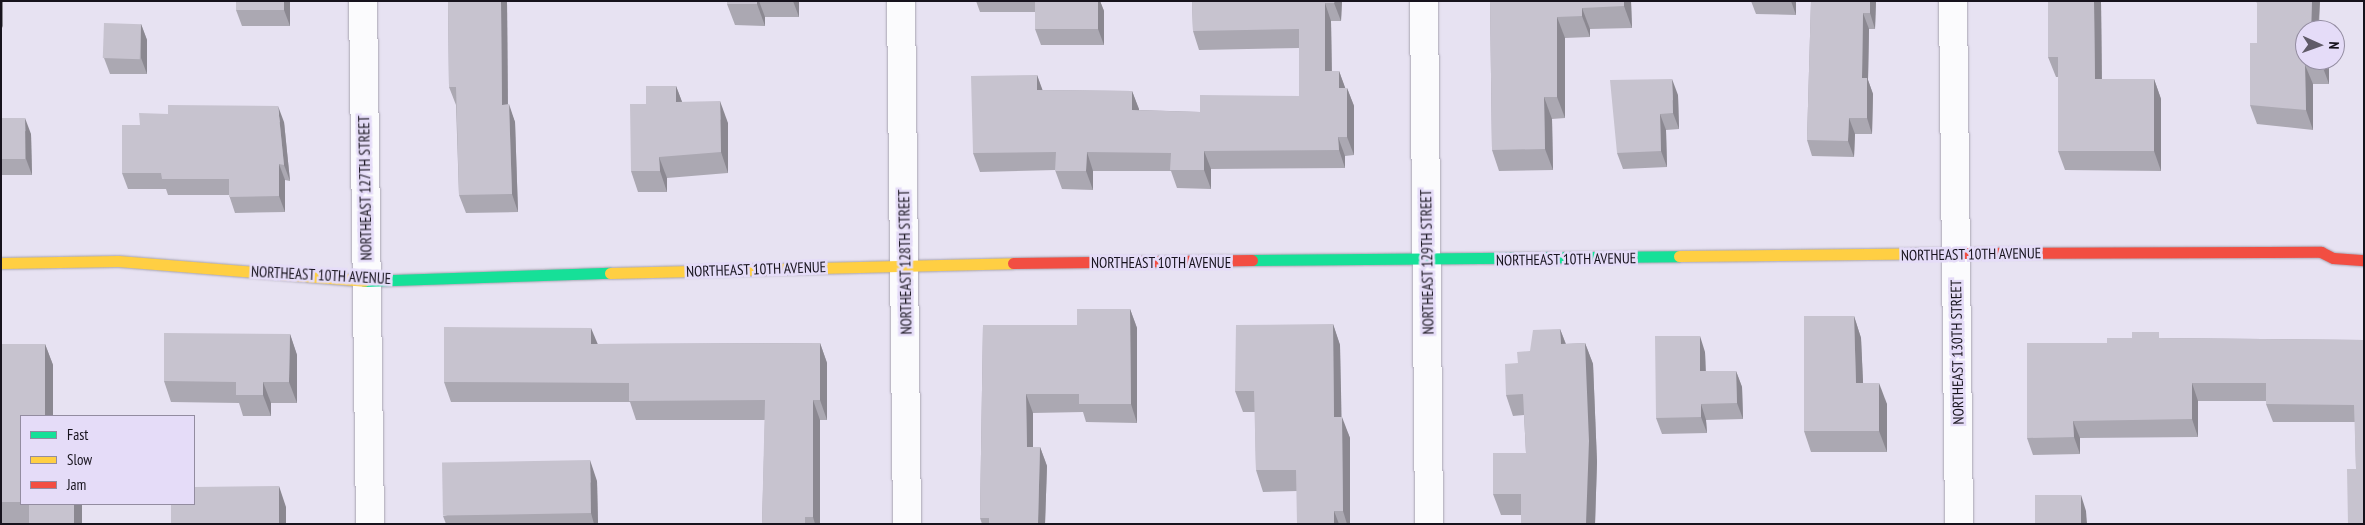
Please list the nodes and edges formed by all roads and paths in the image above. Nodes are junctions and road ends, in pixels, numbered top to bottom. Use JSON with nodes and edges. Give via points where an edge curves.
{"nodes":[{"id":1,"x":363,"y":1,"type":"edge"},
{"id":2,"x":901,"y":1,"type":"edge"},
{"id":3,"x":1424,"y":1,"type":"edge"},
{"id":4,"x":1953,"y":1,"type":"edge"},
{"id":5,"x":2341,"y":245,"type":"dead end"},
{"id":6,"x":2321,"y":252,"type":"junction"},
{"id":7,"x":1956,"y":253,"type":"junction"},
{"id":8,"x":2364,"y":260,"type":"edge"},
{"id":9,"x":1427,"y":261,"type":"junction"},
{"id":10,"x":1,"y":263,"type":"edge"},
{"id":11,"x":905,"y":264,"type":"junction"},
{"id":12,"x":367,"y":281,"type":"junction"},
{"id":13,"x":370,"y":524,"type":"edge"},
{"id":14,"x":907,"y":524,"type":"edge"},
{"id":15,"x":1429,"y":524,"type":"edge"},
{"id":16,"x":1959,"y":524,"type":"edge"}],
"edges":[{"from":1,"to":12,"type":"street","name":"NORTHEAST 127TH STREET"},
{"from":2,"to":11,"type":"street","name":"NORTHEAST 128TH STREET"},
{"from":3,"to":9,"type":"street","name":"NORTHEAST 129TH STREET"},
{"from":4,"to":7,"type":"street","name":"NORTHEAST 130TH STREET"},
{"from":5,"to":6,"type":"street","name":"NORTHEAST 10TH AVENUE"},
{"from":6,"to":7,"type":"street","name":"NORTHEAST 10TH AVENUE"},
{"from":6,"to":8,"type":"street","name":"NORTHEAST 10TH AVENUE","via":[[2333,258]]},
{"from":7,"to":9,"type":"street","name":"NORTHEAST 10TH AVENUE"},
{"from":7,"to":16,"type":"street","name":"NORTHEAST 130TH STREET"},
{"from":9,"to":11,"type":"street","name":"NORTHEAST 10TH AVENUE"},
{"from":9,"to":15,"type":"street","name":"NORTHEAST 129TH STREET"},
{"from":10,"to":12,"type":"street","name":"NORTHEAST 10TH AVENUE","via":[[118,261]]},
{"from":11,"to":12,"type":"street","name":"NORTHEAST 10TH AVENUE"},
{"from":11,"to":14,"type":"street","name":"NORTHEAST 128TH STREET"},
{"from":12,"to":13,"type":"street","name":"NORTHEAST 127TH STREET"}]}
